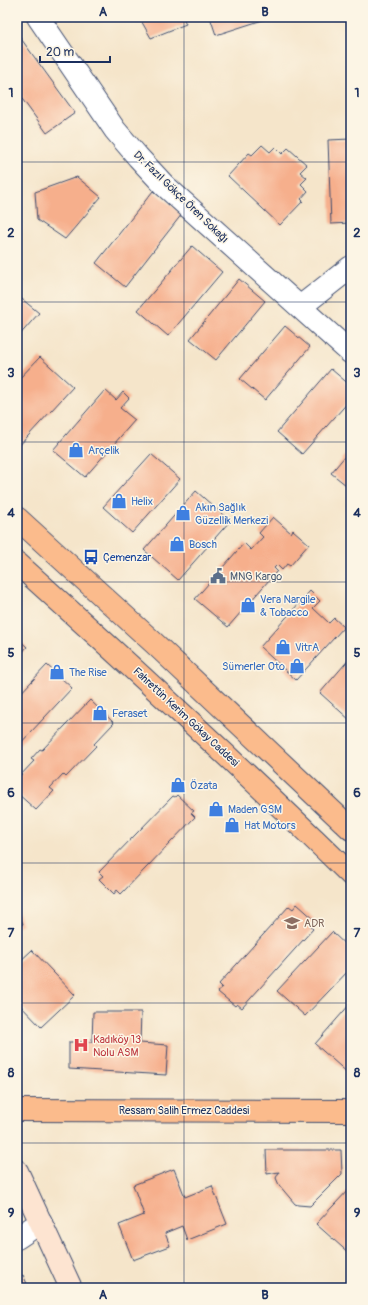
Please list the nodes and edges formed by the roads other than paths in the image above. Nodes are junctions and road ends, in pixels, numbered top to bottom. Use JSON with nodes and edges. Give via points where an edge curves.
{"nodes":[{"id":1,"x":38,"y":17,"type":"edge"},
{"id":2,"x":351,"y":267,"type":"edge"},
{"id":3,"x":300,"y":307,"type":"junction"},
{"id":4,"x":351,"y":353,"type":"edge"},
{"id":5,"x":17,"y":518,"type":"edge"},
{"id":6,"x":17,"y":563,"type":"edge"},
{"id":7,"x":351,"y":829,"type":"edge"},
{"id":8,"x":351,"y":875,"type":"edge"},
{"id":9,"x":17,"y":1110,"type":"edge"},
{"id":10,"x":351,"y":1111,"type":"edge"},
{"id":11,"x":17,"y":1171,"type":"edge"},
{"id":12,"x":41,"y":1222,"type":"junction"},
{"id":13,"x":17,"y":1238,"type":"edge"},
{"id":14,"x":71,"y":1288,"type":"edge"}],
"edges":[{"from":1,"to":3,"type":"street","name":"Dr. Fazıl Gökçe Ören Sokağı","via":[[115,130],[138,158],[164,185]]},
{"from":2,"to":3,"type":"street"},
{"from":3,"to":4,"type":"street","name":"Dr. Fazıl Gökçe Ören Sokağı"},
{"from":5,"to":7,"type":"main road","via":[[154,642]]},
{"from":6,"to":8,"type":"main road","name":"Fahrettin Kerim Gökay Caddesi","via":[[283,808]]},
{"from":9,"to":10,"type":"main road","name":"Ressam Salih Ermez Caddesi"},
{"from":11,"to":12,"type":"street"},
{"from":12,"to":13,"type":"street"},
{"from":12,"to":14,"type":"street"}]}
